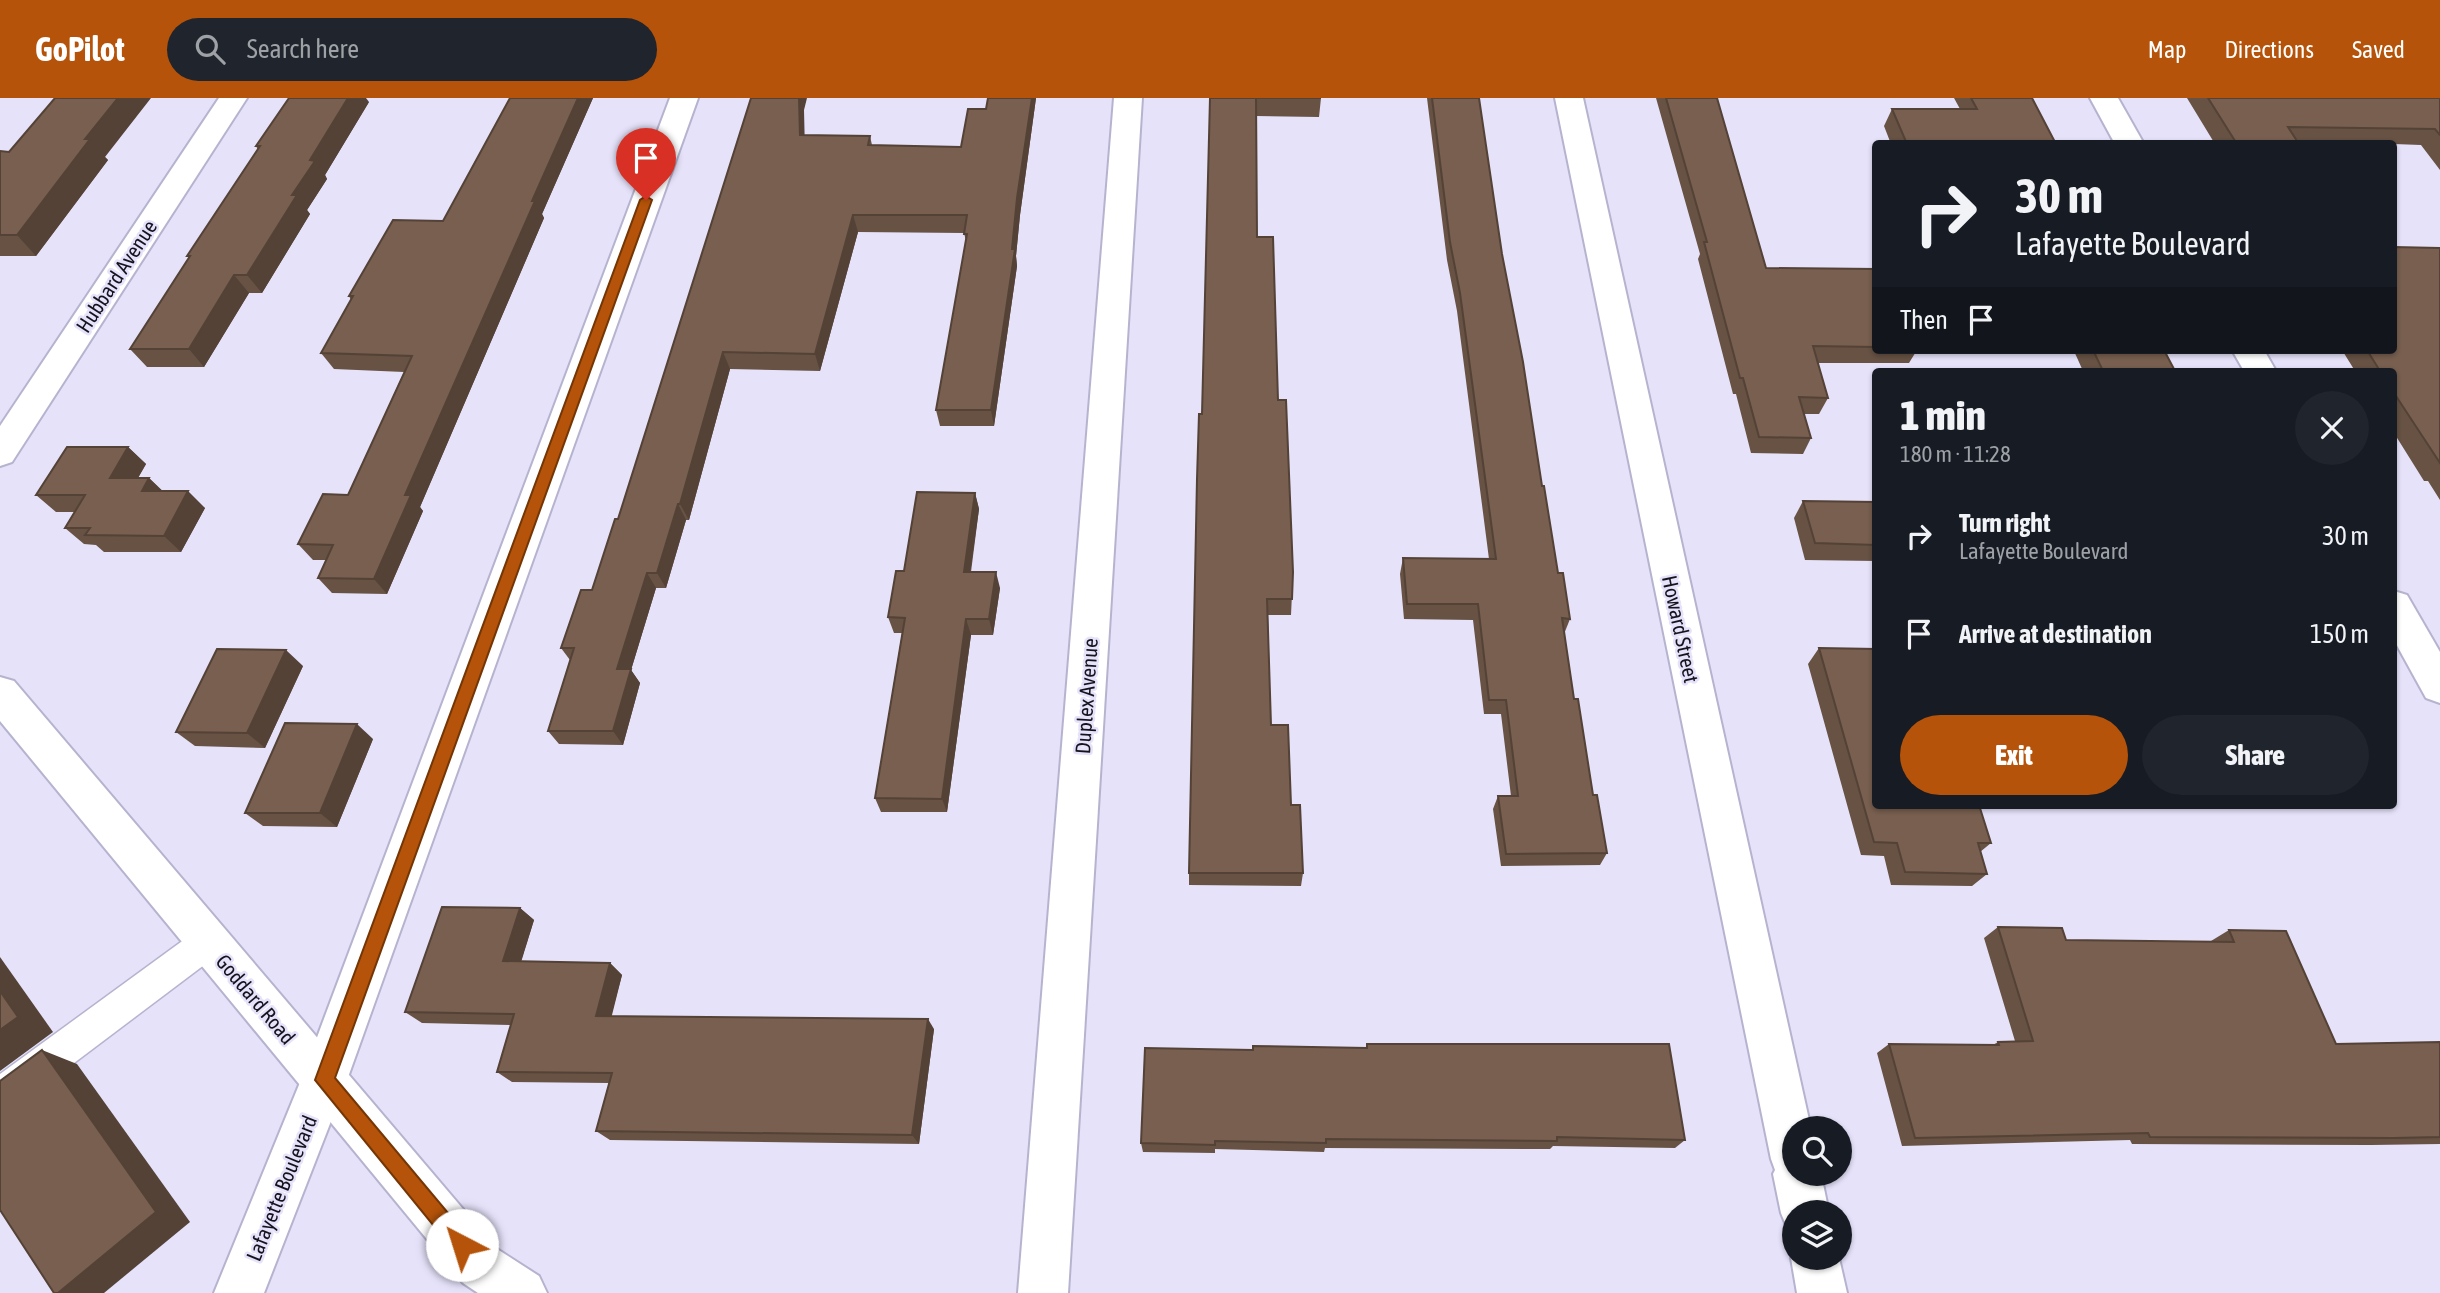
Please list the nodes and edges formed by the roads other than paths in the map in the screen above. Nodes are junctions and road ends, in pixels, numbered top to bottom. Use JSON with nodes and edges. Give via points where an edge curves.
{"nodes":[{"id":1,"x":233,"y":98,"type":"edge"},
{"id":2,"x":684,"y":98,"type":"edge"},
{"id":3,"x":1128,"y":98,"type":"edge"},
{"id":4,"x":1569,"y":98,"type":"edge"},
{"id":5,"x":2104,"y":98,"type":"edge"},
{"id":6,"x":2128,"y":140,"type":"edge"},
{"id":7,"x":0,"y":453,"type":"edge"},
{"id":8,"x":2397,"y":611,"type":"edge"},
{"id":9,"x":2440,"y":687,"type":"edge"},
{"id":10,"x":0,"y":693,"type":"edge"},
{"id":11,"x":208,"y":942,"type":"junction"},
{"id":12,"x":324,"y":1080,"type":"junction"},
{"id":13,"x":0,"y":1096,"type":"edge"},
{"id":14,"x":1785,"y":1116,"type":"edge"},
{"id":15,"x":1817,"y":1270,"type":"edge"},
{"id":16,"x":239,"y":1293,"type":"edge"},
{"id":17,"x":522,"y":1293,"type":"edge"},
{"id":18,"x":1044,"y":1293,"type":"edge"},
{"id":19,"x":1822,"y":1293,"type":"edge"}],
"edges":[{"from":1,"to":7,"type":"street","name":"Hubbard Avenue"},
{"from":2,"to":12,"type":"street","name":"Lafayette Boulevard"},
{"from":3,"to":18,"type":"street","name":"Duplex Avenue"},
{"from":4,"to":14,"type":"street","name":"Howard Street"},
{"from":5,"to":6,"type":"street"},
{"from":8,"to":9,"type":"street"},
{"from":10,"to":11,"type":"street","name":"Goddard Road"},
{"from":11,"to":12,"type":"street","name":"Goddard Road"},
{"from":11,"to":13,"type":"lane"},
{"from":12,"to":16,"type":"street","name":"Lafayette Boulevard"},
{"from":12,"to":17,"type":"street","name":"Goddard Road","via":[[480,1266]]},
{"from":15,"to":19,"type":"street"}]}
